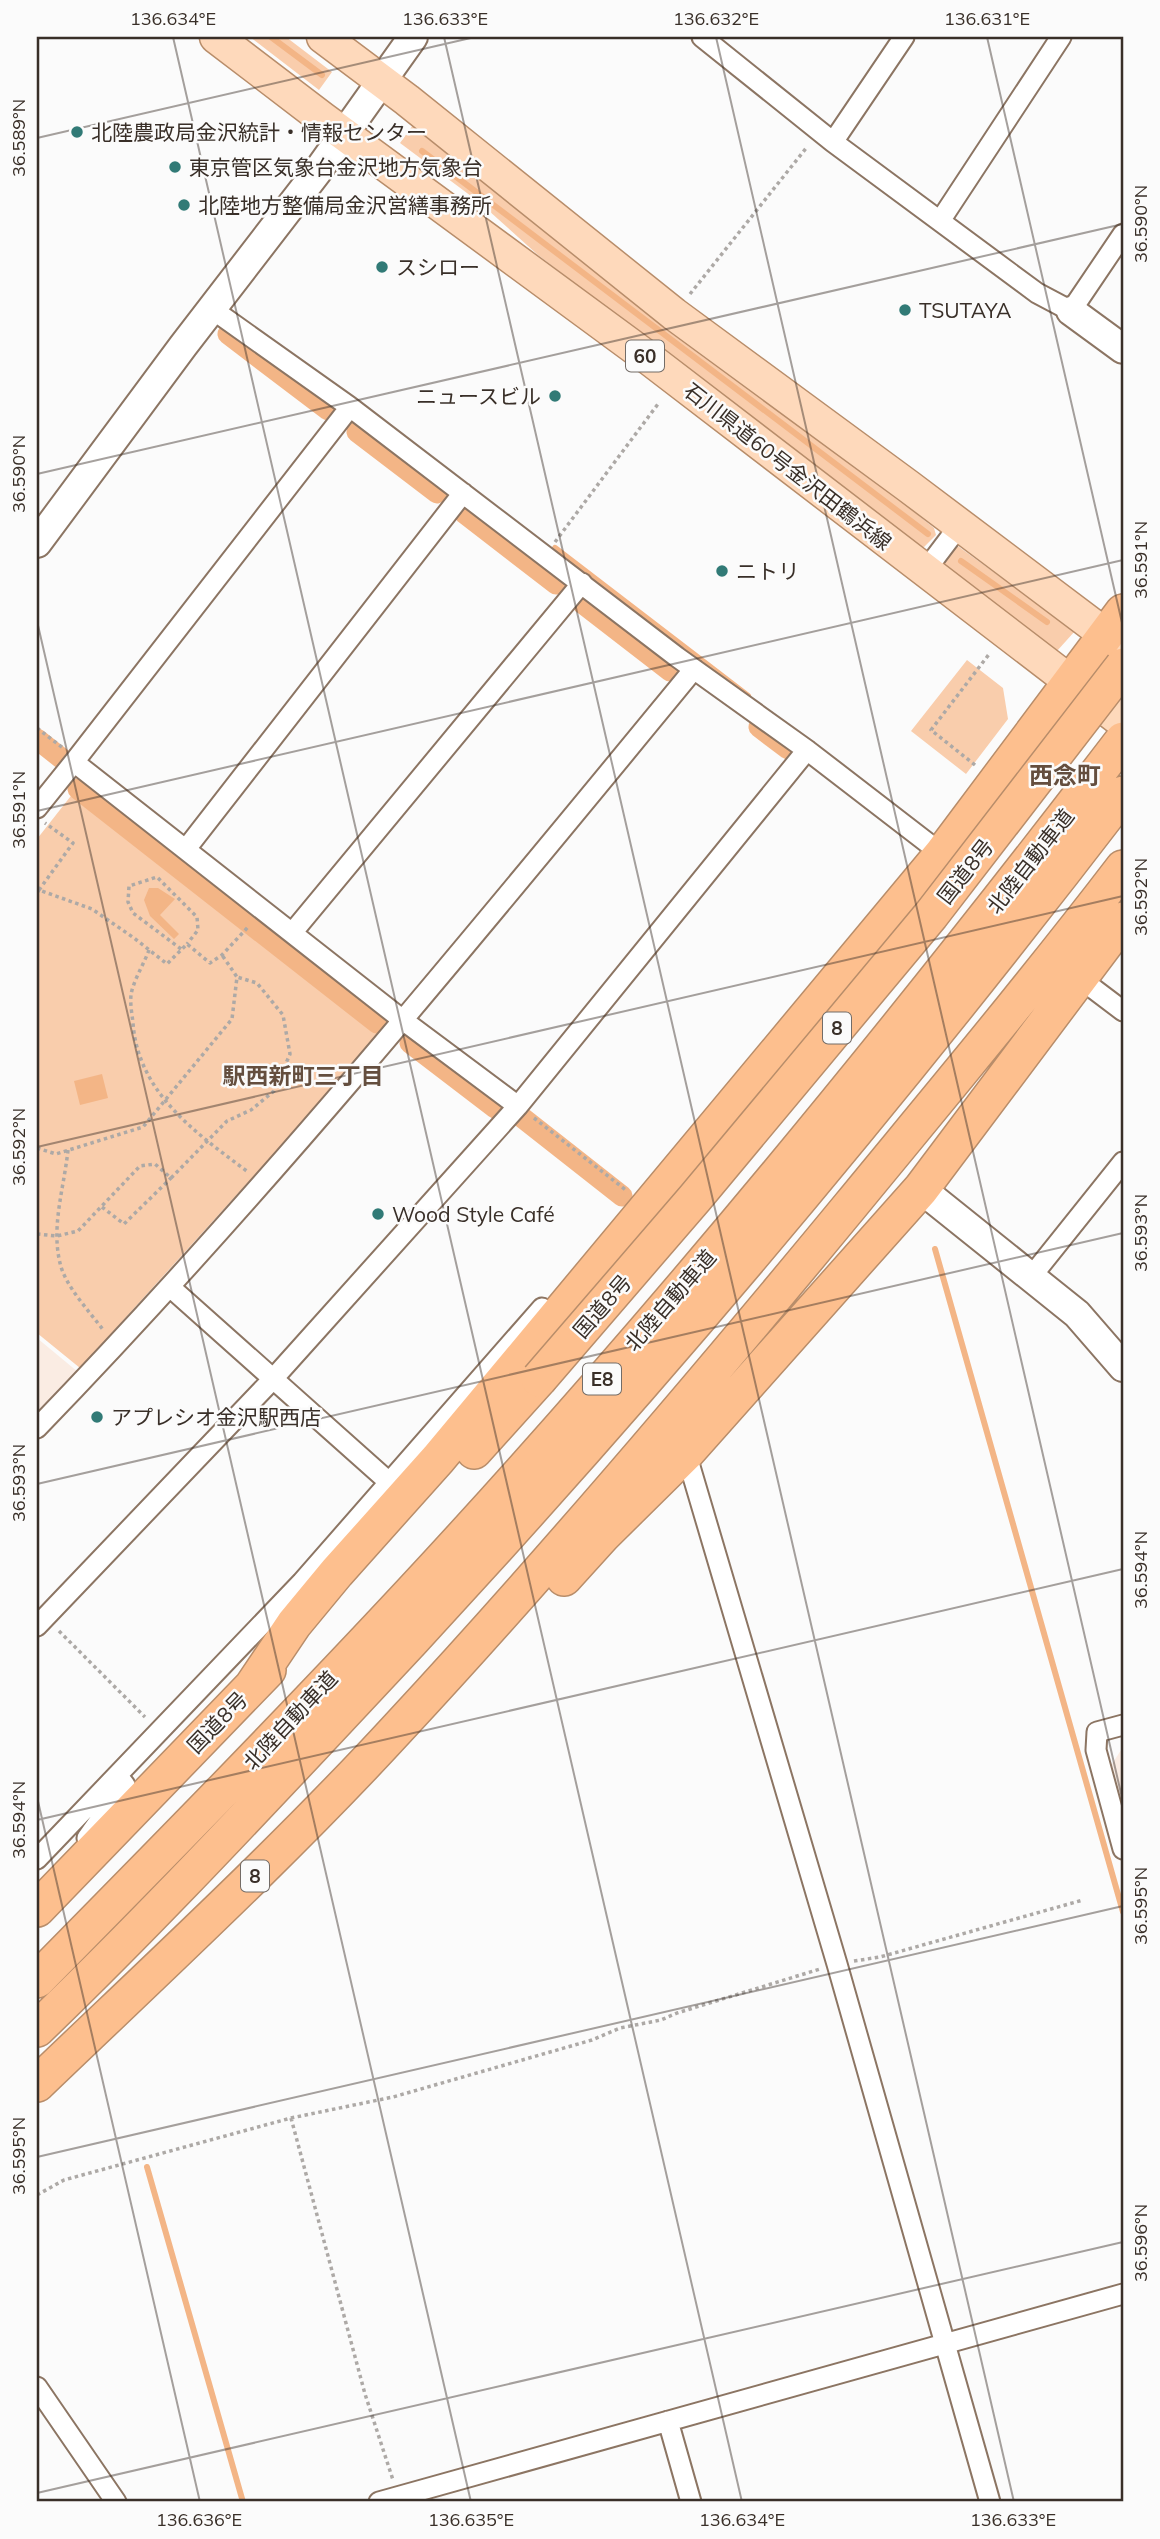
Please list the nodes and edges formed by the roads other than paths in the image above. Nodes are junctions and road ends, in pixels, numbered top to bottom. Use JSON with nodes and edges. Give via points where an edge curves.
{"nodes":[{"id":1,"x":216,"y":37,"type":"edge"},
{"id":2,"x":323,"y":37,"type":"edge"},
{"id":3,"x":413,"y":37,"type":"edge"},
{"id":4,"x":702,"y":37,"type":"edge"},
{"id":5,"x":904,"y":37,"type":"edge"},
{"id":6,"x":1061,"y":37,"type":"edge"},
{"id":7,"x":382,"y":81,"type":"junction"},
{"id":8,"x":345,"y":134,"type":"junction"},
{"id":9,"x":826,"y":137,"type":"junction"},
{"id":10,"x":940,"y":221,"type":"junction"},
{"id":11,"x":1123,"y":234,"type":"edge"},
{"id":12,"x":212,"y":309,"type":"junction"},
{"id":13,"x":1070,"y":311,"type":"junction"},
{"id":14,"x":1123,"y":349,"type":"edge"},
{"id":15,"x":350,"y":407,"type":"junction"},
{"id":16,"x":463,"y":493,"type":"junction"},
{"id":17,"x":959,"y":526,"type":"junction"},
{"id":18,"x":37,"y":543,"type":"edge"},
{"id":19,"x":925,"y":571,"type":"junction"},
{"id":20,"x":582,"y":583,"type":"junction"},
{"id":21,"x":1117,"y":632,"type":"edge"},
{"id":22,"x":1123,"y":666,"type":"edge"},
{"id":23,"x":694,"y":669,"type":"junction"},
{"id":24,"x":1069,"y":681,"type":"junction"},
{"id":25,"x":1123,"y":722,"type":"edge"},
{"id":26,"x":1123,"y":740,"type":"edge"},
{"id":27,"x":807,"y":750,"type":"junction"},
{"id":28,"x":74,"y":762,"type":"junction"},
{"id":29,"x":1123,"y":794,"type":"edge"},
{"id":30,"x":37,"y":808,"type":"edge"},
{"id":31,"x":186,"y":849,"type":"junction"},
{"id":32,"x":942,"y":854,"type":"junction"},
{"id":33,"x":1123,"y":868,"type":"edge"},
{"id":34,"x":1123,"y":920,"type":"edge"},
{"id":35,"x":292,"y":933,"type":"junction"},
{"id":36,"x":1078,"y":977,"type":"junction"},
{"id":37,"x":1123,"y":1011,"type":"edge"},
{"id":38,"x":404,"y":1021,"type":"junction"},
{"id":39,"x":518,"y":1106,"type":"junction"},
{"id":40,"x":1123,"y":1162,"type":"edge"},
{"id":41,"x":920,"y":1189,"type":"junction"},
{"id":42,"x":636,"y":1206,"type":"junction"},
{"id":43,"x":1031,"y":1277,"type":"junction"},
{"id":44,"x":170,"y":1287,"type":"junction"},
{"id":45,"x":1123,"y":1367,"type":"edge"},
{"id":46,"x":272,"y":1380,"type":"junction"},
{"id":47,"x":37,"y":1428,"type":"edge"},
{"id":48,"x":686,"y":1453,"type":"junction"},
{"id":49,"x":390,"y":1483,"type":"junction"},
{"id":50,"x":302,"y":1581,"type":"junction"},
{"id":51,"x":40,"y":1618,"type":"edge"},
{"id":52,"x":294,"y":1625,"type":"junction"},
{"id":53,"x":463,"y":1657,"type":"junction"},
{"id":54,"x":253,"y":1685,"type":"junction"},
{"id":55,"x":1123,"y":1725,"type":"edge"},
{"id":56,"x":118,"y":1776,"type":"junction"},
{"id":57,"x":1123,"y":1849,"type":"edge"},
{"id":58,"x":37,"y":1859,"type":"edge"},
{"id":59,"x":75,"y":1868,"type":"junction"},
{"id":60,"x":37,"y":1909,"type":"edge"},
{"id":61,"x":37,"y":1980,"type":"edge"},
{"id":62,"x":37,"y":2029,"type":"edge"},
{"id":63,"x":37,"y":2084,"type":"edge"},
{"id":64,"x":1123,"y":2294,"type":"edge"},
{"id":65,"x":944,"y":2343,"type":"junction"},
{"id":66,"x":37,"y":2387,"type":"edge"},
{"id":67,"x":668,"y":2421,"type":"junction"},
{"id":68,"x":389,"y":2499,"type":"edge"},
{"id":69,"x":116,"y":2502,"type":"edge"},
{"id":70,"x":691,"y":2502,"type":"edge"},
{"id":71,"x":990,"y":2502,"type":"edge"}],
"edges":[{"from":1,"to":8,"type":"main road","name":"石川県道60号金沢田鶴浜線","number":"60"},
{"from":2,"to":7,"type":"main road","number":"60"},
{"from":3,"to":7,"type":"street"},
{"from":4,"to":9,"type":"street"},
{"from":5,"to":9,"type":"street"},
{"from":6,"to":10,"type":"street"},
{"from":7,"to":8,"type":"street"},
{"from":7,"to":17,"type":"main road","number":"60","via":[[674,314]]},
{"from":8,"to":12,"type":"street"},
{"from":8,"to":19,"type":"main road","name":"石川県道60号金沢田鶴浜線","number":"60","via":[[651,360]]},
{"from":9,"to":10,"type":"street"},
{"from":10,"to":13,"type":"street","via":[[1037,293]]},
{"from":11,"to":13,"type":"street"},
{"from":12,"to":15,"type":"street"},
{"from":12,"to":18,"type":"street"},
{"from":13,"to":14,"type":"street"},
{"from":15,"to":16,"type":"street"},
{"from":15,"to":28,"type":"street"},
{"from":16,"to":20,"type":"street"},
{"from":16,"to":31,"type":"street"},
{"from":17,"to":19,"type":"street"},
{"from":17,"to":21,"type":"main road","number":"60"},
{"from":19,"to":24,"type":"main road","name":"石川県道60号金沢田鶴浜線","number":"60"},
{"from":20,"to":23,"type":"street"},
{"from":20,"to":35,"type":"street"},
{"from":21,"to":24,"type":"highway"},
{"from":22,"to":54,"type":"highway","name":"国道8号","number":"8","bridge":true,"via":[[931,915],[695,1198],[431,1499]]},
{"from":23,"to":27,"type":"street"},
{"from":23,"to":38,"type":"street"},
{"from":24,"to":25,"type":"main road","name":"石川県道60号金沢田鶴浜線","number":"60"},
{"from":24,"to":32,"type":"highway","number":"8"},
{"from":26,"to":61,"type":"highway","name":"北陸自動車道","number":"E8","via":[[891,1037],[577,1408],[216,1799]]},
{"from":27,"to":32,"type":"street"},
{"from":27,"to":39,"type":"street"},
{"from":28,"to":30,"type":"street"},
{"from":28,"to":31,"type":"street"},
{"from":29,"to":62,"type":"highway","name":"北陸自動車道","number":"E8","via":[[921,1052],[610,1422],[416,1637]]},
{"from":31,"to":35,"type":"street"},
{"from":32,"to":42,"type":"highway","number":"8"},
{"from":33,"to":53,"type":"highway","number":"8","via":[[1052,961],[689,1401]]},
{"from":34,"to":36,"type":"highway","number":"8"},
{"from":35,"to":38,"type":"street"},
{"from":36,"to":37,"type":"street"},
{"from":36,"to":41,"type":"highway","number":"8"},
{"from":38,"to":39,"type":"street"},
{"from":38,"to":44,"type":"street"},
{"from":39,"to":46,"type":"street"},
{"from":40,"to":43,"type":"street"},
{"from":41,"to":43,"type":"street"},
{"from":41,"to":48,"type":"highway","number":"8"},
{"from":42,"to":49,"type":"street"},
{"from":42,"to":52,"type":"highway","number":"8","via":[[438,1459]]},
{"from":43,"to":45,"type":"street","via":[[1077,1314]]},
{"from":44,"to":46,"type":"street"},
{"from":44,"to":47,"type":"street"},
{"from":46,"to":49,"type":"street"},
{"from":46,"to":51,"type":"street"},
{"from":48,"to":53,"type":"highway","number":"8","via":[[529,1617]]},
{"from":48,"to":65,"type":"street"},
{"from":49,"to":50,"type":"street"},
{"from":50,"to":52,"type":"street"},
{"from":50,"to":56,"type":"street"},
{"from":52,"to":54,"type":"highway","number":"8"},
{"from":53,"to":63,"type":"highway","number":"8","via":[[262,1870]]},
{"from":54,"to":59,"type":"highway","name":"国道8号","number":"8"},
{"from":55,"to":57,"type":"street","via":[[1097,1732],[1096,1750]]},
{"from":56,"to":58,"type":"street"},
{"from":56,"to":59,"type":"street","via":[[125,1785],[88,1836]]},
{"from":59,"to":60,"type":"highway","name":"国道8号","number":"8"},
{"from":64,"to":65,"type":"street"},
{"from":65,"to":67,"type":"street"},
{"from":65,"to":71,"type":"street"},
{"from":66,"to":69,"type":"street"},
{"from":67,"to":68,"type":"street"},
{"from":67,"to":70,"type":"street"}]}
